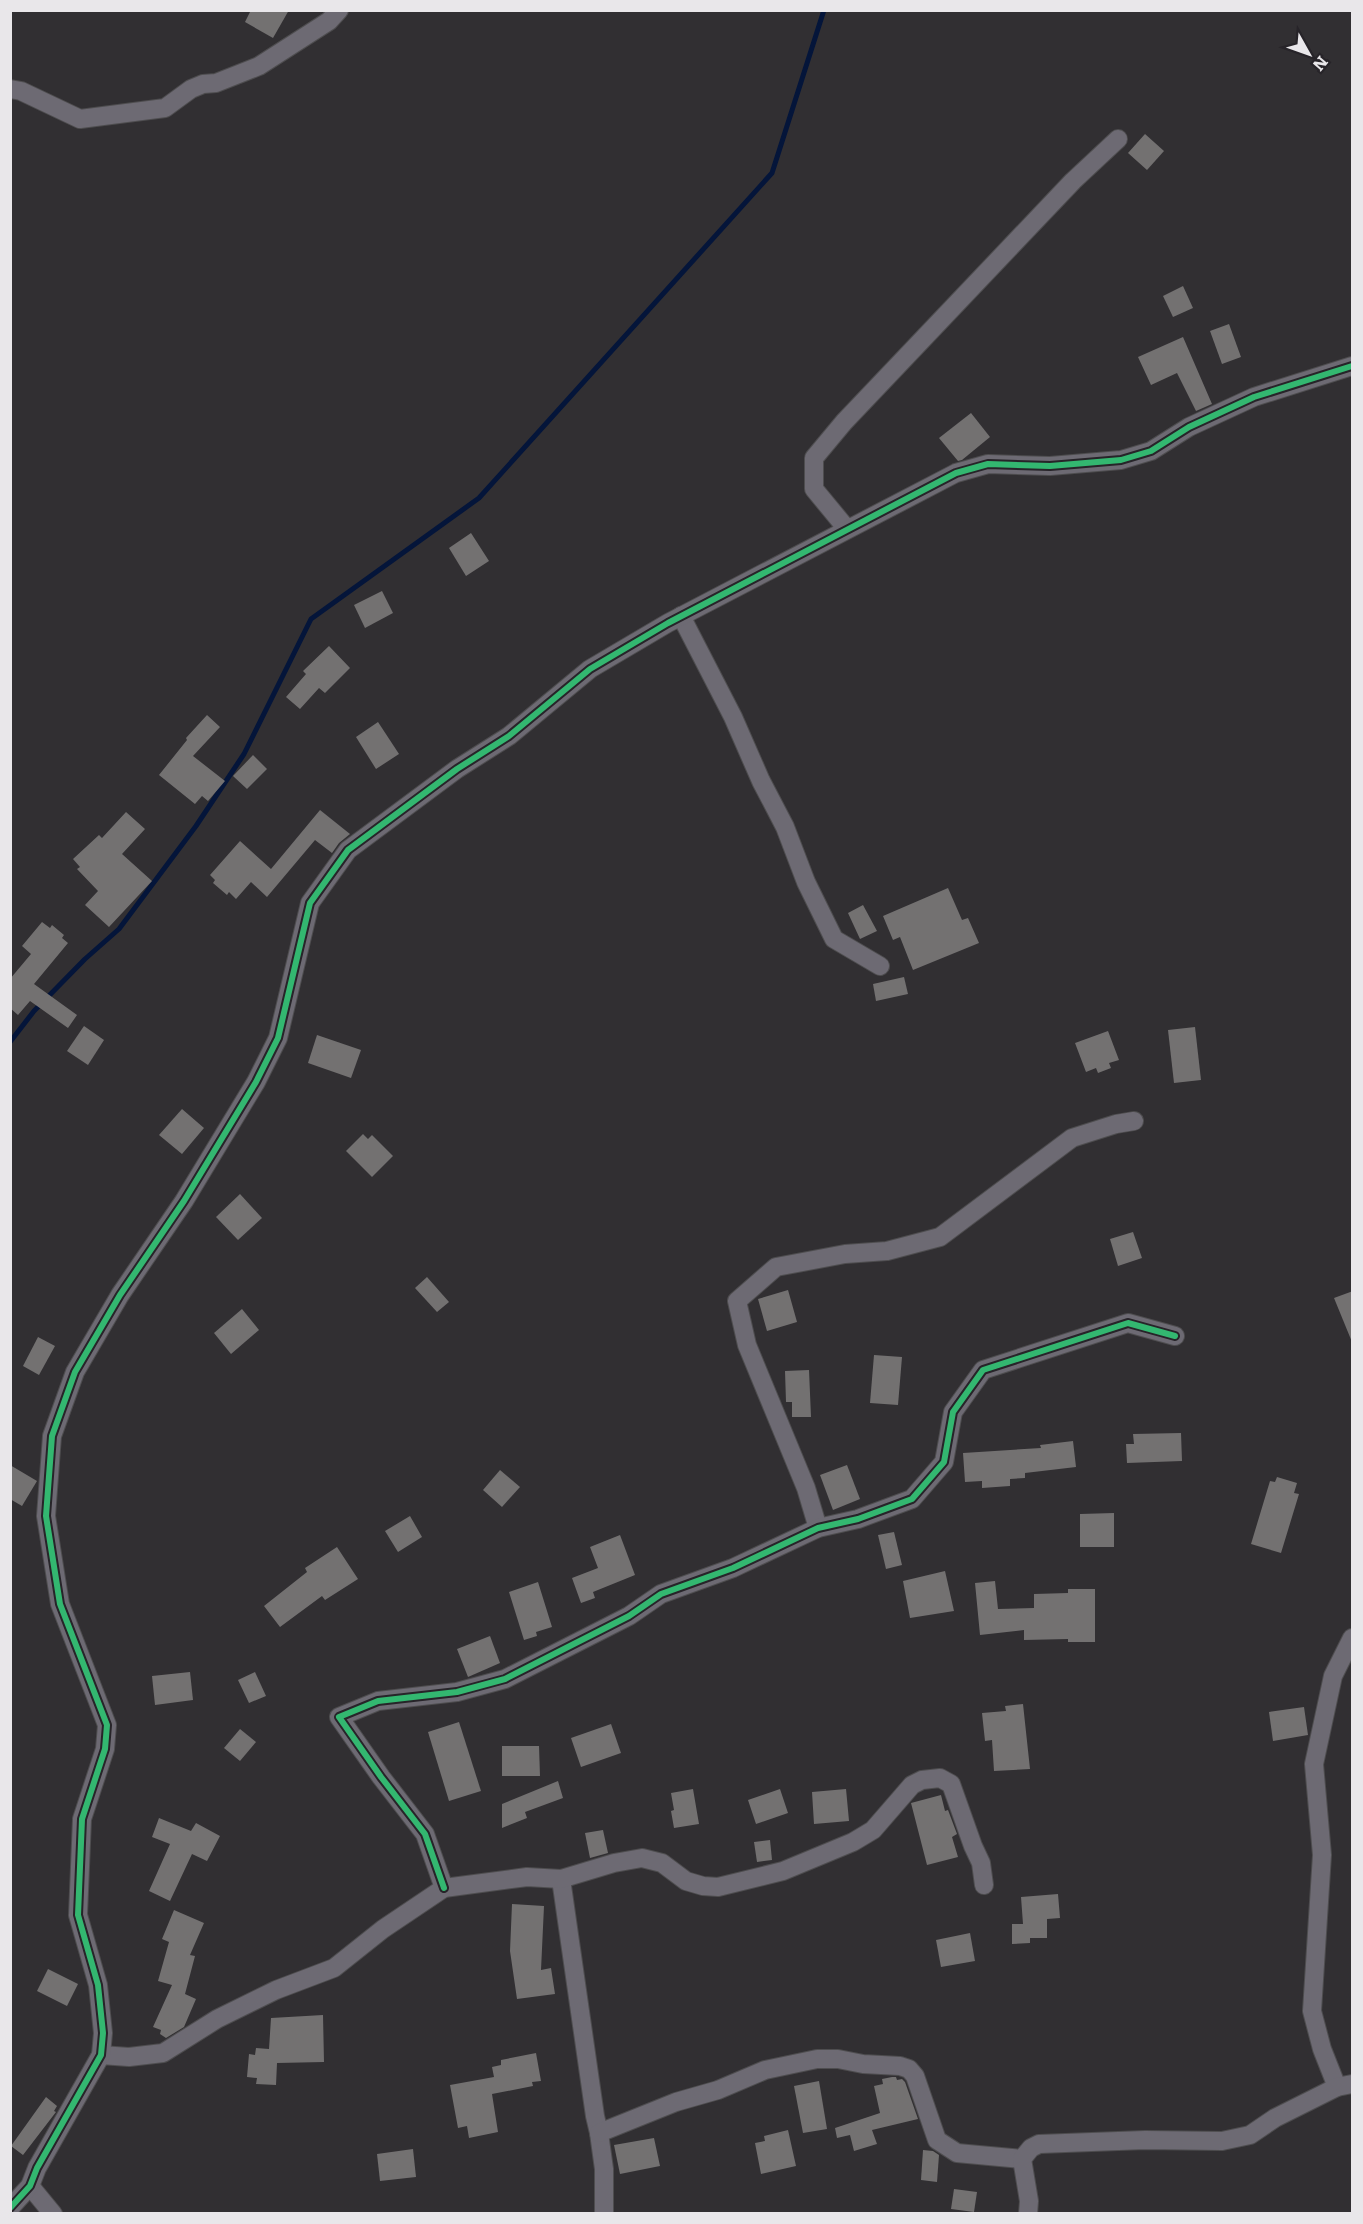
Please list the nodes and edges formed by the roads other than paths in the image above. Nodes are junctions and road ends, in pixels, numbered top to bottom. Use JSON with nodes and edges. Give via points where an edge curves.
{"nodes":[{"id":1,"x":339,"y":10,"type":"edge"},
{"id":2,"x":10,"y":89,"type":"edge"},
{"id":3,"x":1118,"y":140,"type":"dead end"},
{"id":4,"x":1353,"y":366,"type":"edge"},
{"id":5,"x":848,"y":529,"type":"junction"},
{"id":6,"x":681,"y":616,"type":"junction"},
{"id":7,"x":880,"y":966,"type":"dead end"},
{"id":8,"x":1134,"y":1121,"type":"dead end"},
{"id":9,"x":1175,"y":1336,"type":"dead end"},
{"id":10,"x":818,"y":1528,"type":"junction"},
{"id":11,"x":1353,"y":1638,"type":"edge"},
{"id":12,"x":561,"y":1879,"type":"junction"},
{"id":13,"x":984,"y":1885,"type":"dead end"},
{"id":14,"x":444,"y":1888,"type":"junction"},
{"id":15,"x":101,"y":2055,"type":"junction"},
{"id":16,"x":1345,"y":2086,"type":"edge"},
{"id":17,"x":599,"y":2133,"type":"junction"},
{"id":18,"x":1022,"y":2160,"type":"junction"},
{"id":19,"x":30,"y":2186,"type":"junction"},
{"id":20,"x":10,"y":2208,"type":"edge"},
{"id":21,"x":53,"y":2214,"type":"edge"},
{"id":22,"x":604,"y":2214,"type":"edge"},
{"id":23,"x":1028,"y":2214,"type":"edge"}],
"edges":[{"from":1,"to":2,"type":"street","via":[[329,21],[259,66],[216,83],[202,84],[165,108],[80,119]]},
{"from":3,"to":5,"type":"street","via":[[1073,181],[814,458],[814,489]]},
{"from":4,"to":5,"type":"street","via":[[1254,397],[1189,427],[1151,451],[1120,460],[1050,466],[988,464],[956,473]]},
{"from":5,"to":6,"type":"street"},
{"from":6,"to":7,"type":"street","via":[[785,826],[806,882],[834,939]]},
{"from":6,"to":15,"type":"street","via":[[590,669],[509,736],[457,769],[348,850],[310,903],[278,1038],[256,1082],[75,1372],[52,1436],[46,1516],[60,1604],[107,1725],[105,1749],[82,1819],[78,1915],[98,1985]]},
{"from":8,"to":10,"type":"street","via":[[1072,1138],[940,1237],[887,1251],[845,1254],[776,1267],[737,1301],[747,1345],[806,1488]]},
{"from":9,"to":10,"type":"street","via":[[1128,1323],[983,1370],[953,1412],[944,1462],[912,1499],[858,1519]]},
{"from":10,"to":14,"type":"street","via":[[733,1568],[661,1594],[629,1616],[505,1679],[457,1692],[378,1701],[339,1717],[425,1834]]},
{"from":11,"to":16,"type":"street","via":[[1333,1676],[1314,1764],[1322,1855],[1312,2011],[1322,2049]]},
{"from":12,"to":13,"type":"street","via":[[642,1857],[662,1863],[686,1881],[703,1886],[718,1887],[783,1871],[853,1842],[873,1830],[912,1785],[940,1778],[951,1784],[981,1863]]},
{"from":12,"to":14,"type":"street","via":[[527,1877]]},
{"from":12,"to":17,"type":"street"},
{"from":14,"to":15,"type":"street","via":[[382,1929],[334,1968],[276,1990],[217,2019],[163,2053]]},
{"from":15,"to":19,"type":"street"},
{"from":16,"to":18,"type":"street","via":[[1275,2118],[1250,2135],[1222,2141],[1039,2144]]},
{"from":17,"to":18,"type":"street","via":[[765,2070],[817,2059],[838,2059],[909,2069],[915,2076],[937,2140],[957,2153]]},
{"from":17,"to":22,"type":"street"},
{"from":18,"to":23,"type":"street"},
{"from":19,"to":20,"type":"street"},
{"from":19,"to":21,"type":"street"}]}
